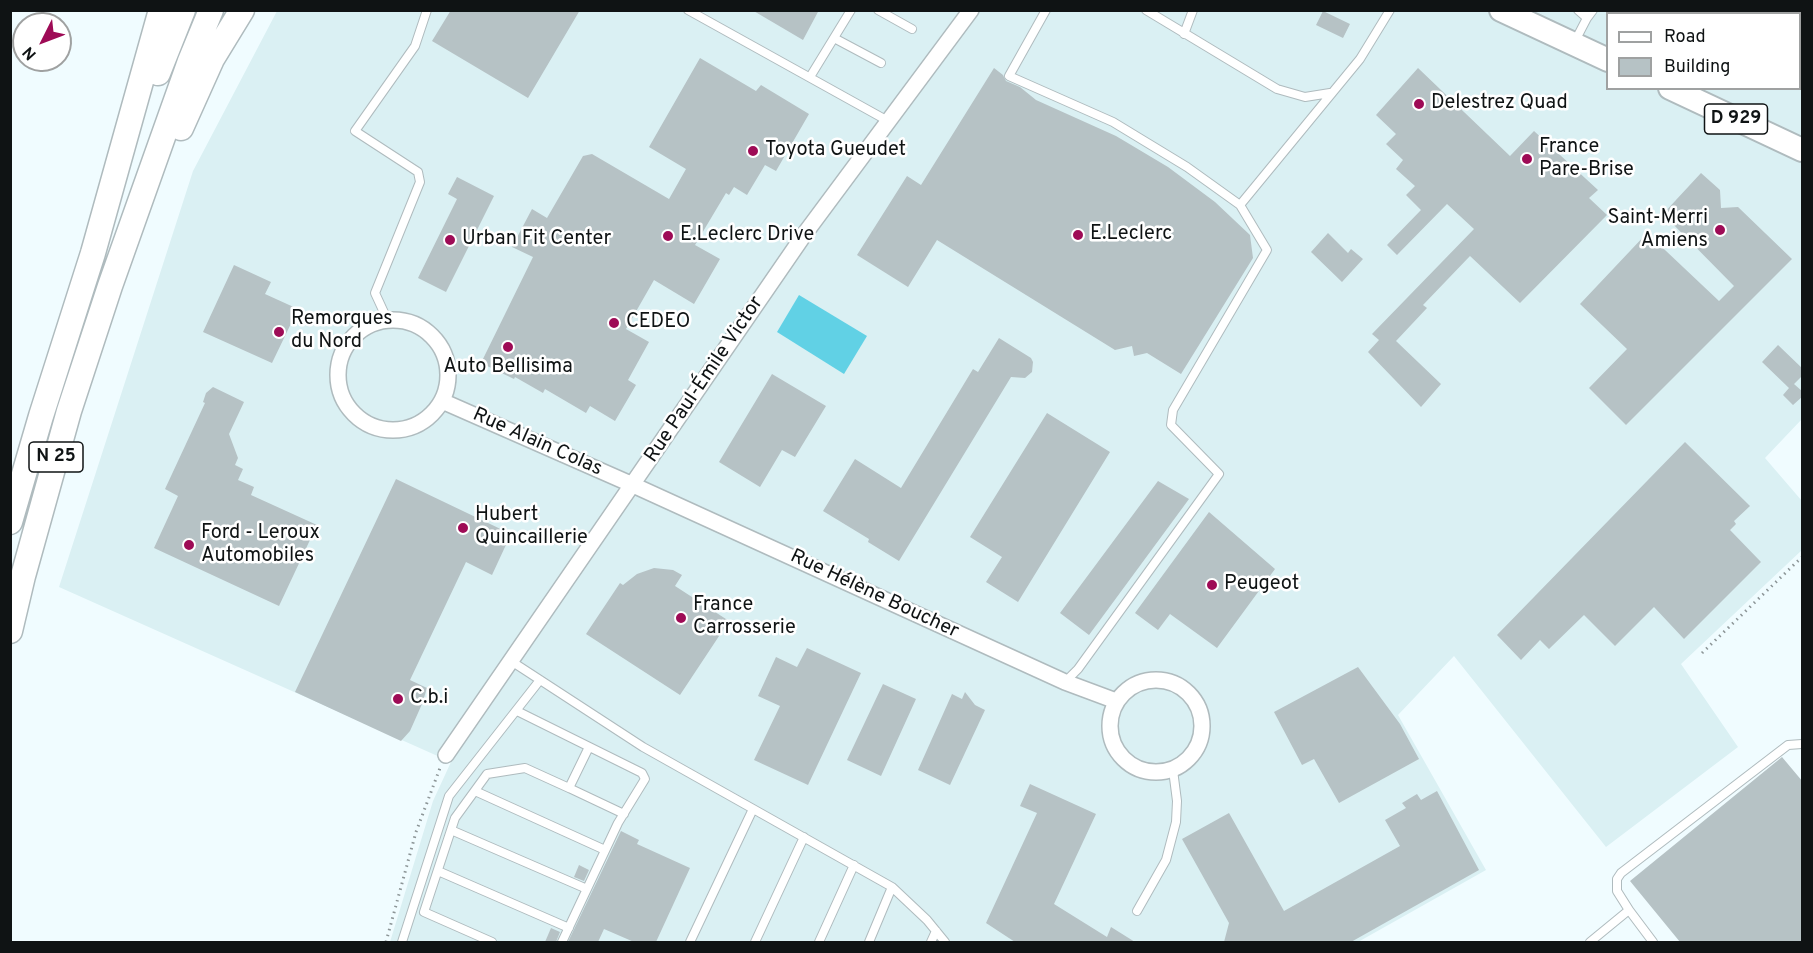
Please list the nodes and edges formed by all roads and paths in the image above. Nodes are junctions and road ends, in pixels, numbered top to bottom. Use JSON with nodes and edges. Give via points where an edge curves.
{"nodes":[{"id":1,"x":161,"y":10,"type":"edge"},
{"id":2,"x":183,"y":10,"type":"edge"},
{"id":3,"x":211,"y":10,"type":"edge"},
{"id":4,"x":242,"y":10,"type":"edge"},
{"id":5,"x":427,"y":10,"type":"edge"},
{"id":6,"x":688,"y":10,"type":"edge"},
{"id":7,"x":851,"y":10,"type":"edge"},
{"id":8,"x":878,"y":10,"type":"edge"},
{"id":9,"x":971,"y":10,"type":"edge"},
{"id":10,"x":1046,"y":10,"type":"edge"},
{"id":11,"x":1146,"y":10,"type":"edge"},
{"id":12,"x":1193,"y":10,"type":"edge"},
{"id":13,"x":1390,"y":10,"type":"edge"},
{"id":14,"x":1501,"y":10,"type":"edge"},
{"id":15,"x":1578,"y":10,"type":"edge"},
{"id":16,"x":1593,"y":10,"type":"edge"},
{"id":17,"x":1587,"y":18,"type":"junction"},
{"id":18,"x":912,"y":29,"type":"dead end"},
{"id":19,"x":1184,"y":34,"type":"junction"},
{"id":20,"x":834,"y":38,"type":"junction"},
{"id":21,"x":1574,"y":44,"type":"junction"},
{"id":22,"x":1606,"y":59,"type":"edge"},
{"id":23,"x":881,"y":63,"type":"dead end"},
{"id":24,"x":810,"y":77,"type":"junction"},
{"id":25,"x":1674,"y":90,"type":"edge"},
{"id":26,"x":1330,"y":93,"type":"junction"},
{"id":27,"x":888,"y":122,"type":"junction"},
{"id":28,"x":1803,"y":150,"type":"edge"},
{"id":29,"x":1240,"y":205,"type":"junction"},
{"id":30,"x":93,"y":253,"type":"junction"},
{"id":31,"x":110,"y":286,"type":"junction"},
{"id":32,"x":387,"y":319,"type":"junction"},
{"id":33,"x":442,"y":401,"type":"junction"},
{"id":34,"x":633,"y":485,"type":"junction"},
{"id":35,"x":10,"y":522,"type":"edge"},
{"id":36,"x":1803,"y":557,"type":"edge"},
{"id":37,"x":10,"y":631,"type":"edge"},
{"id":38,"x":1702,"y":653,"type":"dead end"},
{"id":39,"x":511,"y":661,"type":"junction"},
{"id":40,"x":540,"y":680,"type":"junction"},
{"id":41,"x":1065,"y":682,"type":"junction"},
{"id":42,"x":1116,"y":701,"type":"junction"},
{"id":43,"x":517,"y":711,"type":"junction"},
{"id":44,"x":1803,"y":744,"type":"edge"},
{"id":45,"x":589,"y":747,"type":"junction"},
{"id":46,"x":446,"y":755,"type":"joint"},
{"id":47,"x":1173,"y":770,"type":"junction"},
{"id":48,"x":569,"y":788,"type":"junction"},
{"id":49,"x":475,"y":791,"type":"junction"},
{"id":50,"x":753,"y":809,"type":"junction"},
{"id":51,"x":624,"y":814,"type":"junction"},
{"id":52,"x":451,"y":830,"type":"junction"},
{"id":53,"x":804,"y":837,"type":"junction"},
{"id":54,"x":605,"y":850,"type":"junction"},
{"id":55,"x":854,"y":865,"type":"junction"},
{"id":56,"x":438,"y":871,"type":"junction"},
{"id":57,"x":892,"y":887,"type":"junction"},
{"id":58,"x":587,"y":889,"type":"junction"},
{"id":59,"x":1137,"y":910,"type":"dead end"},
{"id":60,"x":1629,"y":910,"type":"junction"},
{"id":61,"x":569,"y":928,"type":"junction"},
{"id":62,"x":936,"y":931,"type":"junction"},
{"id":63,"x":386,"y":942,"type":"edge"},
{"id":64,"x":402,"y":942,"type":"edge"},
{"id":65,"x":492,"y":942,"type":"edge"},
{"id":66,"x":562,"y":942,"type":"edge"},
{"id":67,"x":690,"y":942,"type":"edge"},
{"id":68,"x":755,"y":942,"type":"edge"},
{"id":69,"x":819,"y":942,"type":"edge"},
{"id":70,"x":868,"y":942,"type":"edge"},
{"id":71,"x":931,"y":942,"type":"edge"},
{"id":72,"x":945,"y":942,"type":"edge"},
{"id":73,"x":1590,"y":942,"type":"edge"},
{"id":74,"x":1653,"y":942,"type":"edge"}],
"edges":[{"from":1,"to":30,"type":"highway"},
{"from":2,"to":30,"type":"highway","number":"N 25"},
{"from":3,"to":31,"type":"highway","number":"N 25"},
{"from":4,"to":31,"type":"highway","via":[[212,59]]},
{"from":5,"to":32,"type":"lane","via":[[415,45],[355,131],[418,172],[420,182],[375,293]]},
{"from":6,"to":24,"type":"lane"},
{"from":7,"to":20,"type":"lane"},
{"from":8,"to":18,"type":"lane"},
{"from":9,"to":27,"type":"street","name":"Rue Paul-Émile Victor"},
{"from":10,"to":29,"type":"lane","via":[[1009,76],[1113,122]]},
{"from":11,"to":19,"type":"lane"},
{"from":12,"to":19,"type":"lane"},
{"from":13,"to":26,"type":"lane","via":[[1360,59]]},
{"from":14,"to":21,"type":"main road"},
{"from":15,"to":17,"type":"lane"},
{"from":16,"to":17,"type":"lane"},
{"from":17,"to":21,"type":"lane"},
{"from":19,"to":26,"type":"lane","via":[[1277,90],[1305,97]]},
{"from":20,"to":23,"type":"lane"},
{"from":20,"to":24,"type":"lane"},
{"from":21,"to":22,"type":"main road"},
{"from":24,"to":27,"type":"lane"},
{"from":25,"to":28,"type":"main road","number":"D 929"},
{"from":26,"to":29,"type":"lane"},
{"from":27,"to":34,"type":"street","name":"Rue Paul-Émile Victor","via":[[806,232]]},
{"from":29,"to":41,"type":"lane","via":[[1267,250],[1173,410],[1171,425],[1219,474]]},
{"from":30,"to":35,"type":"highway","number":"N 25"},
{"from":31,"to":37,"type":"highway","number":"N 25","via":[[69,411]]},
{"from":32,"to":33,"type":"street","via":[[420,326],[434,337],[448,368]]},
{"from":32,"to":33,"type":"street","via":[[355,333],[344,347],[337,381],[342,398],[366,423],[391,430],[417,425]]},
{"from":33,"to":34,"type":"street","name":"Rue Alain Colas"},
{"from":34,"to":39,"type":"street","name":"Rue Paul-Émile Victor"},
{"from":34,"to":41,"type":"street","name":"Rue Hélène Boucher"},
{"from":36,"to":38,"type":"path"},
{"from":39,"to":40,"type":"lane"},
{"from":39,"to":46,"type":"street","name":"Rue Paul-Émile Victor"},
{"from":40,"to":43,"type":"lane"},
{"from":40,"to":50,"type":"lane","via":[[643,747]]},
{"from":41,"to":42,"type":"street","name":"Rue Hélène Boucher"},
{"from":42,"to":47,"type":"street","via":[[1109,729],[1119,756],[1144,771]]},
{"from":42,"to":47,"type":"street","via":[[1141,681],[1157,679],[1173,682],[1197,703],[1202,734],[1197,749]]},
{"from":43,"to":45,"type":"lane"},
{"from":43,"to":64,"type":"lane","via":[[449,796]]},
{"from":44,"to":60,"type":"lane","via":[[1788,745],[1622,873],[1617,879],[1617,891]]},
{"from":45,"to":48,"type":"lane"},
{"from":45,"to":51,"type":"lane","via":[[642,773],[645,779]]},
{"from":46,"to":63,"type":"path","via":[[416,832]]},
{"from":47,"to":59,"type":"lane","via":[[1177,801],[1174,831],[1166,860]]},
{"from":48,"to":49,"type":"lane","via":[[525,768],[487,774]]},
{"from":48,"to":51,"type":"lane"},
{"from":49,"to":52,"type":"lane"},
{"from":49,"to":54,"type":"lane"},
{"from":50,"to":53,"type":"lane"},
{"from":50,"to":67,"type":"lane"},
{"from":51,"to":54,"type":"lane"},
{"from":52,"to":56,"type":"lane"},
{"from":52,"to":58,"type":"lane"},
{"from":53,"to":55,"type":"lane"},
{"from":53,"to":68,"type":"lane"},
{"from":54,"to":58,"type":"lane"},
{"from":55,"to":57,"type":"lane"},
{"from":55,"to":69,"type":"lane"},
{"from":56,"to":61,"type":"lane"},
{"from":56,"to":65,"type":"lane","via":[[424,912]]},
{"from":57,"to":62,"type":"lane"},
{"from":57,"to":70,"type":"lane"},
{"from":58,"to":61,"type":"lane"},
{"from":60,"to":73,"type":"lane"},
{"from":60,"to":74,"type":"lane"},
{"from":61,"to":66,"type":"lane"},
{"from":62,"to":71,"type":"lane"},
{"from":62,"to":72,"type":"lane"}]}
